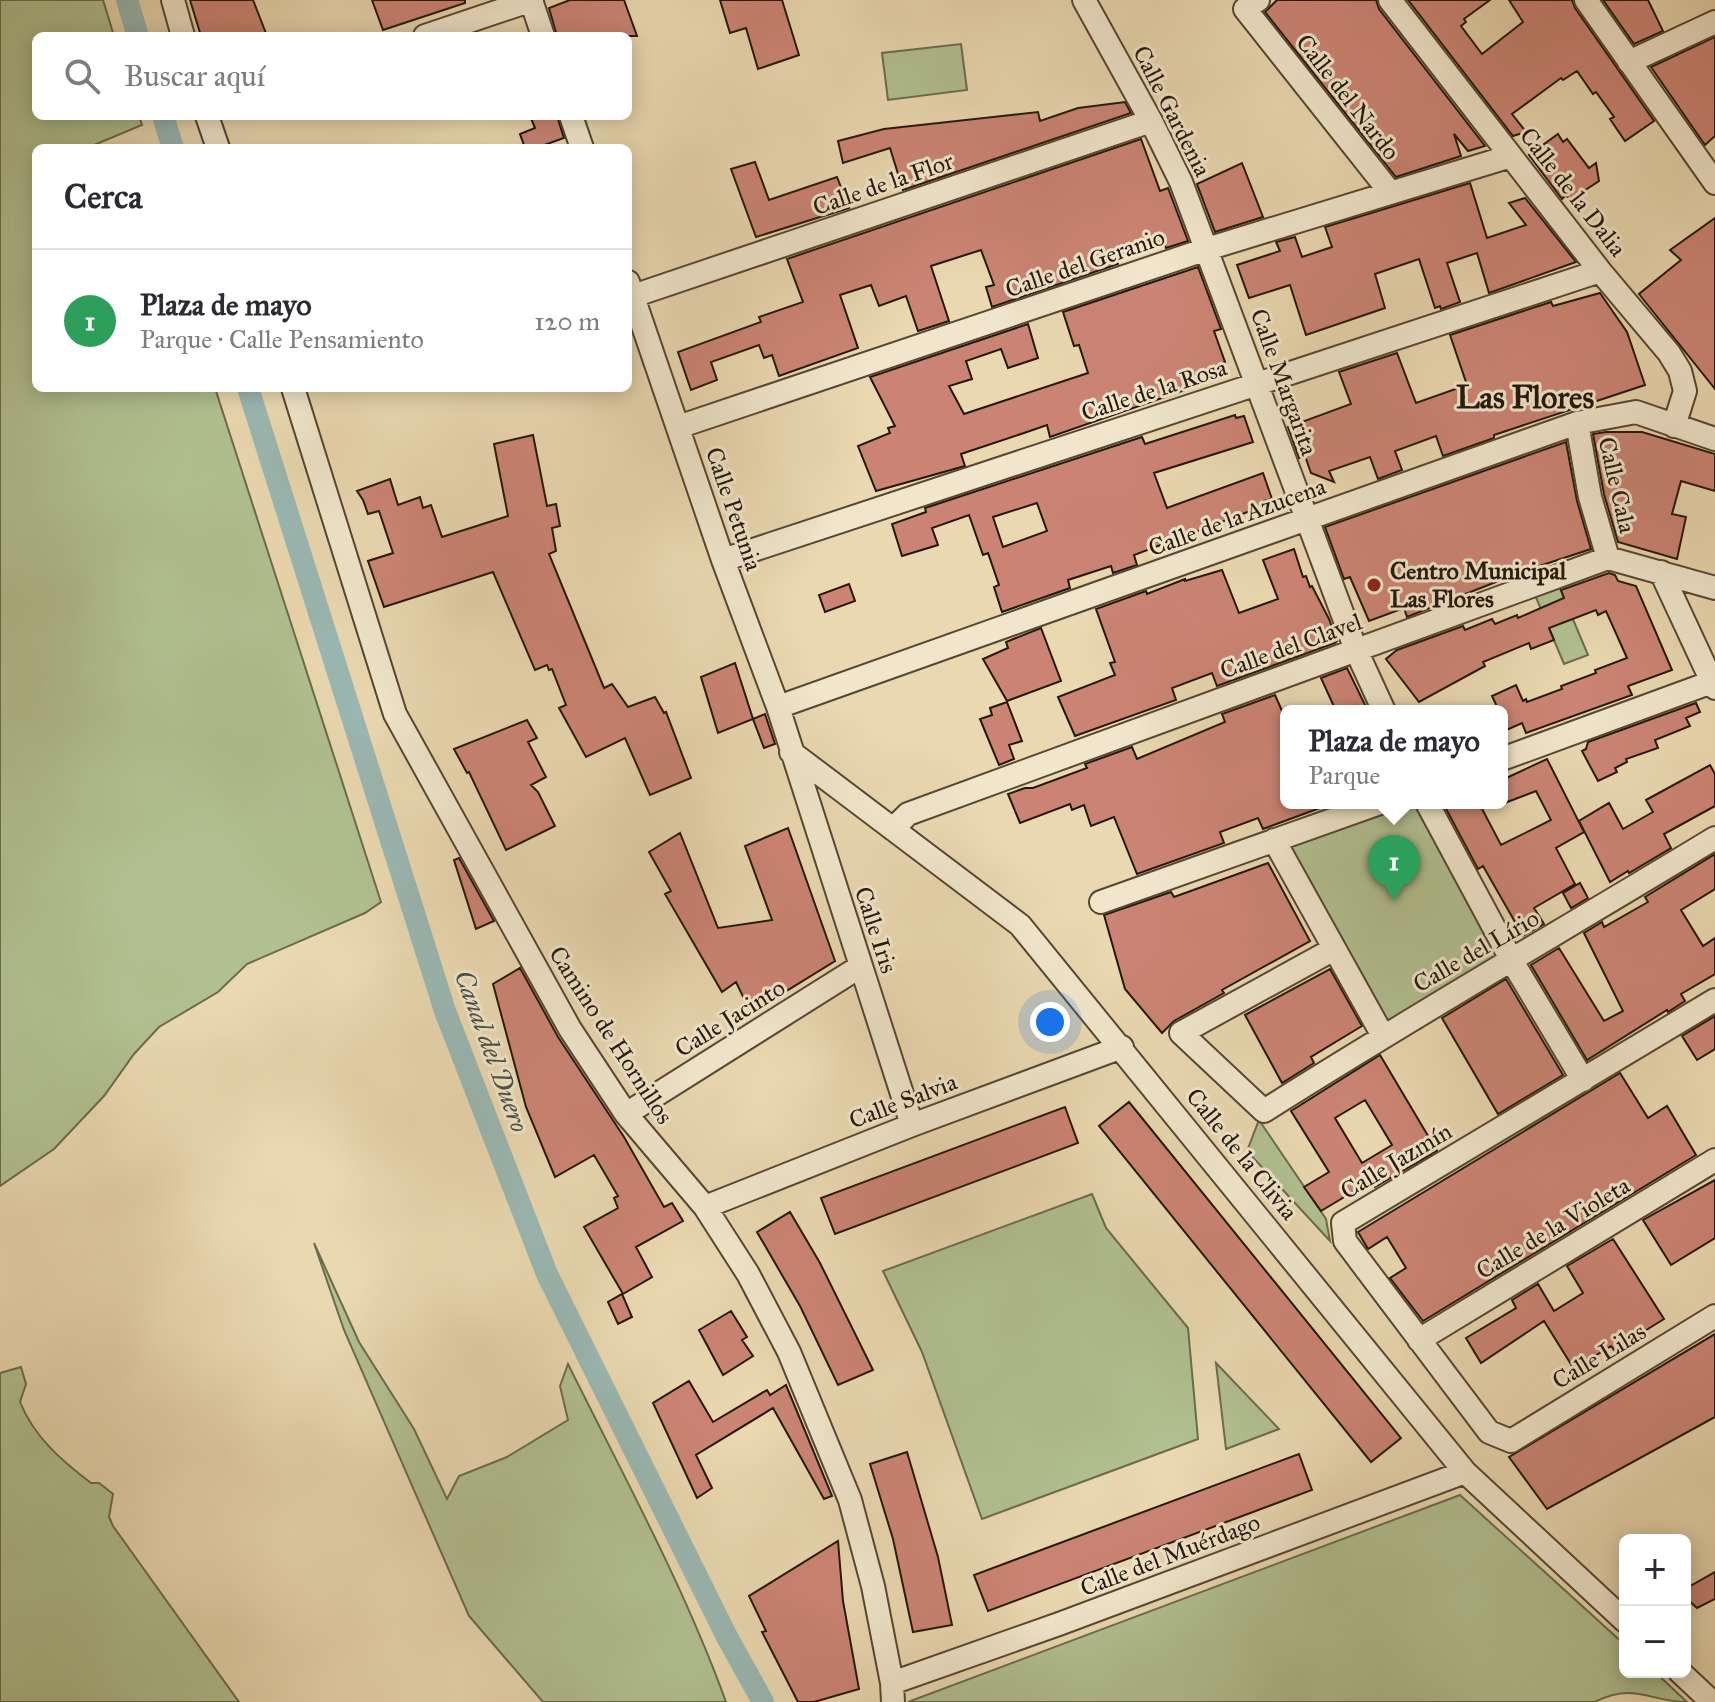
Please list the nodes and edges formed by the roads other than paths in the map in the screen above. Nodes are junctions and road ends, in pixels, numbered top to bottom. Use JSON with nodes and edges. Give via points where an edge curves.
{"nodes":[{"id":1,"x":173,"y":0,"type":"edge"},
{"id":2,"x":531,"y":0,"type":"edge"},
{"id":3,"x":1084,"y":0,"type":"edge"},
{"id":4,"x":1258,"y":0,"type":"edge"},
{"id":5,"x":1390,"y":0,"type":"edge"},
{"id":6,"x":1586,"y":0,"type":"edge"},
{"id":7,"x":1715,"y":22,"type":"edge"},
{"id":8,"x":182,"y":32,"type":"edge"},
{"id":9,"x":437,"y":32,"type":"edge"},
{"id":10,"x":542,"y":32,"type":"edge"},
{"id":11,"x":1629,"y":62,"type":"junction"},
{"id":12,"x":208,"y":120,"type":"edge"},
{"id":13,"x":572,"y":120,"type":"edge"},
{"id":14,"x":1151,"y":121,"type":"junction"},
{"id":15,"x":217,"y":144,"type":"edge"},
{"id":16,"x":581,"y":144,"type":"edge"},
{"id":17,"x":1511,"y":156,"type":"junction"},
{"id":18,"x":1715,"y":183,"type":"edge"},
{"id":19,"x":1390,"y":192,"type":"junction"},
{"id":20,"x":1207,"y":249,"type":"junction"},
{"id":21,"x":1600,"y":271,"type":"junction"},
{"id":22,"x":632,"y":288,"type":"edge"},
{"id":23,"x":632,"y":295,"type":"edge"},
{"id":24,"x":1258,"y":383,"type":"junction"},
{"id":25,"x":294,"y":392,"type":"edge"},
{"id":26,"x":1577,"y":423,"type":"junction"},
{"id":27,"x":1674,"y":426,"type":"junction"},
{"id":28,"x":678,"y":427,"type":"junction"},
{"id":29,"x":1715,"y":439,"type":"edge"},
{"id":30,"x":1307,"y":520,"type":"junction"},
{"id":31,"x":1608,"y":558,"type":"junction"},
{"id":32,"x":723,"y":560,"type":"junction"},
{"id":33,"x":1661,"y":572,"type":"junction"},
{"id":34,"x":1715,"y":588,"type":"edge"},
{"id":35,"x":1356,"y":650,"type":"junction"},
{"id":36,"x":1714,"y":685,"type":"edge"},
{"id":37,"x":1381,"y":705,"type":"edge"},
{"id":38,"x":778,"y":707,"type":"junction"},
{"id":39,"x":791,"y":752,"type":"junction"},
{"id":40,"x":1508,"y":757,"type":"edge"},
{"id":41,"x":1363,"y":809,"type":"edge"},
{"id":42,"x":1430,"y":809,"type":"edge"},
{"id":43,"x":893,"y":829,"type":"junction"},
{"id":44,"x":1715,"y":838,"type":"edge"},
{"id":45,"x":1274,"y":840,"type":"junction"},
{"id":46,"x":1101,"y":902,"type":"dead end"},
{"id":47,"x":1334,"y":949,"type":"junction"},
{"id":48,"x":1512,"y":961,"type":"junction"},
{"id":49,"x":861,"y":966,"type":"junction"},
{"id":50,"x":1715,"y":1000,"type":"edge"},
{"id":51,"x":1383,"y":1036,"type":"junction"},
{"id":52,"x":1122,"y":1047,"type":"junction"},
{"id":53,"x":1583,"y":1080,"type":"junction"},
{"id":54,"x":626,"y":1114,"type":"junction"},
{"id":55,"x":912,"y":1125,"type":"junction"},
{"id":56,"x":1715,"y":1160,"type":"edge"},
{"id":57,"x":705,"y":1207,"type":"junction"},
{"id":58,"x":1715,"y":1316,"type":"edge"},
{"id":59,"x":1419,"y":1340,"type":"junction"},
{"id":60,"x":1511,"y":1441,"type":"joint"},
{"id":61,"x":1465,"y":1472,"type":"junction"},
{"id":62,"x":1619,"y":1615,"type":"edge"},
{"id":63,"x":1686,"y":1678,"type":"edge"},
{"id":64,"x":892,"y":1693,"type":"edge"},
{"id":65,"x":1712,"y":1702,"type":"edge"}],
"edges":[{"from":1,"to":8,"type":"street"},
{"from":2,"to":9,"type":"street"},
{"from":2,"to":10,"type":"street"},
{"from":3,"to":14,"type":"street","name":"Calle Gardenia"},
{"from":4,"to":19,"type":"street","name":"Calle del Nardo","via":[[1245,9]]},
{"from":5,"to":17,"type":"street","name":"Calle de la Dalia"},
{"from":6,"to":11,"type":"street"},
{"from":7,"to":11,"type":"street"},
{"from":11,"to":18,"type":"street"},
{"from":12,"to":15,"type":"street"},
{"from":13,"to":16,"type":"street"},
{"from":14,"to":20,"type":"street","name":"Calle Gardenia"},
{"from":14,"to":22,"type":"street","name":"Calle de la Flor"},
{"from":17,"to":19,"type":"street","name":"Calle del Geranio"},
{"from":17,"to":21,"type":"street","name":"Calle de la Dalia"},
{"from":19,"to":20,"type":"street","name":"Calle del Geranio"},
{"from":20,"to":24,"type":"street","name":"Calle Margarita"},
{"from":20,"to":28,"type":"street","name":"Calle del Geranio"},
{"from":21,"to":24,"type":"street","name":"Calle de la Rosa"},
{"from":21,"to":27,"type":"street","name":"Calle de la Dalia","via":[[1680,371],[1685,391]]},
{"from":23,"to":28,"type":"street","name":"Calle Petunia"},
{"from":24,"to":30,"type":"street","name":"Calle Margarita"},
{"from":24,"to":32,"type":"street","name":"Calle de la Rosa"},
{"from":25,"to":54,"type":"street","name":"Camino de Hornillos","via":[[395,714],[503,913]]},
{"from":26,"to":27,"type":"street","name":"Calle de la Azucena","via":[[1636,412]]},
{"from":26,"to":30,"type":"street","name":"Calle de la Azucena"},
{"from":26,"to":31,"type":"street","name":"Calle Cala"},
{"from":27,"to":29,"type":"street","name":"Calle de la Azucena"},
{"from":28,"to":32,"type":"street","name":"Calle Petunia"},
{"from":30,"to":35,"type":"street","name":"Calle Margarita"},
{"from":30,"to":38,"type":"street","name":"Calle de la Azucena"},
{"from":31,"to":33,"type":"street"},
{"from":31,"to":35,"type":"street","name":"Calle del Clavel"},
{"from":32,"to":38,"type":"street","name":"Calle Petunia"},
{"from":33,"to":34,"type":"street"},
{"from":33,"to":36,"type":"street"},
{"from":35,"to":37,"type":"street","name":"Calle Margarita"},
{"from":35,"to":43,"type":"street","name":"Calle del Clavel","via":[[908,814]]},
{"from":36,"to":40,"type":"street"},
{"from":38,"to":39,"type":"street","name":"Calle Petunia"},
{"from":39,"to":43,"type":"street","name":"Calle de la Clivia"},
{"from":39,"to":49,"type":"street","name":"Calle Iris"},
{"from":41,"to":45,"type":"street"},
{"from":42,"to":48,"type":"street"},
{"from":43,"to":52,"type":"street","name":"Calle de la Clivia","via":[[1020,925]]},
{"from":44,"to":48,"type":"street","name":"Calle del Lírio"},
{"from":45,"to":46,"type":"street"},
{"from":45,"to":47,"type":"street"},
{"from":47,"to":51,"type":"street"},
{"from":47,"to":51,"type":"street","name":"Calle del Lírio","via":[[1181,1033],[1264,1111]]},
{"from":48,"to":51,"type":"street","name":"Calle del Lírio"},
{"from":48,"to":53,"type":"street"},
{"from":49,"to":54,"type":"street","name":"Calle Jacinto"},
{"from":49,"to":55,"type":"street","name":"Calle Iris"},
{"from":50,"to":53,"type":"street","name":"Calle Jazmín"},
{"from":52,"to":55,"type":"street","name":"Calle Salvia"},
{"from":52,"to":61,"type":"street","name":"Calle de la Clivia"},
{"from":53,"to":59,"type":"street","name":"Calle Jazmín","via":[[1343,1223],[1345,1241]]},
{"from":54,"to":57,"type":"street","name":"Camino de Hornillos"},
{"from":55,"to":57,"type":"street","name":"Calle Salvia"},
{"from":56,"to":59,"type":"street","name":"Calle de la Violeta"},
{"from":57,"to":64,"type":"street","name":"Camino de Hornillos","via":[[748,1274],[822,1427],[873,1586]]},
{"from":58,"to":60,"type":"street","name":"Calle Lilas"},
{"from":59,"to":60,"type":"street","name":"Calle Jazmín","via":[[1489,1432]]},
{"from":61,"to":62,"type":"street","name":"Calle de la Clivia"},
{"from":61,"to":64,"type":"street","name":"Calle del Muérdago"},
{"from":63,"to":65,"type":"street"}]}
